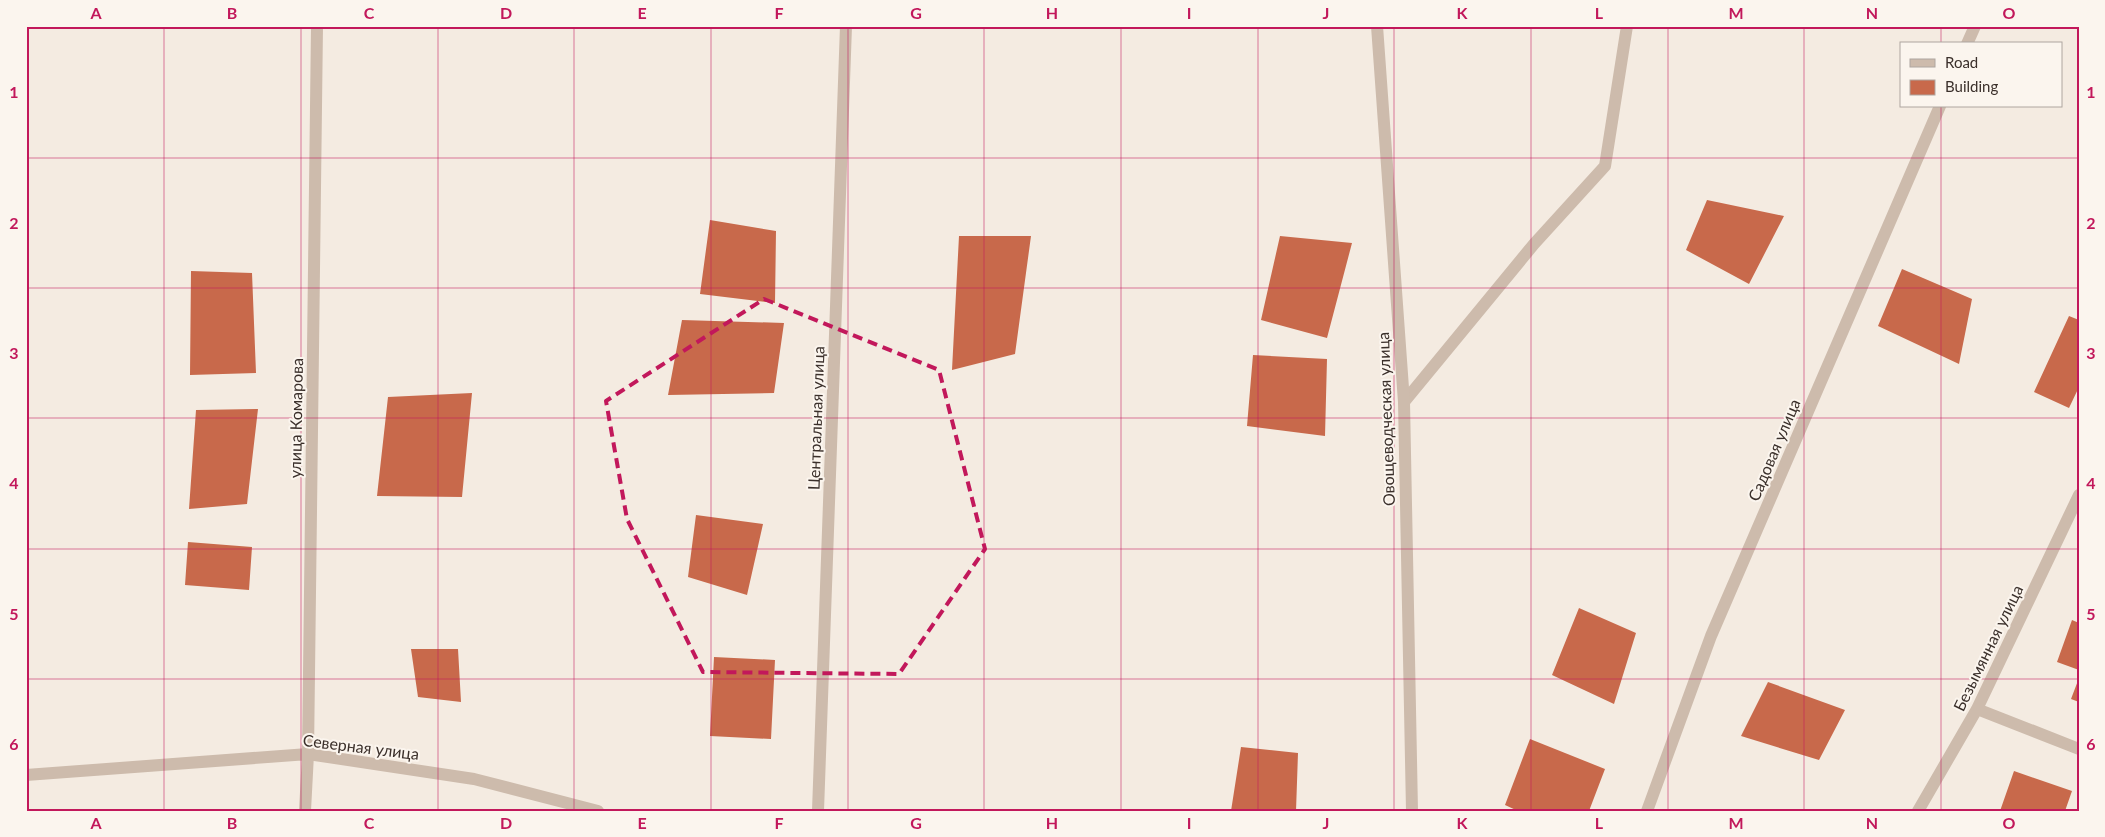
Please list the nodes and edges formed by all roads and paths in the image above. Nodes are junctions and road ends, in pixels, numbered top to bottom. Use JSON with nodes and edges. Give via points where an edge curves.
{"nodes":[{"id":1,"x":317,"y":26,"type":"edge"},
{"id":2,"x":846,"y":26,"type":"edge"},
{"id":3,"x":1377,"y":26,"type":"edge"},
{"id":4,"x":1627,"y":26,"type":"edge"},
{"id":5,"x":1975,"y":26,"type":"edge"},
{"id":6,"x":1968,"y":42,"type":"edge"},
{"id":7,"x":1939,"y":108,"type":"edge"},
{"id":8,"x":1404,"y":402,"type":"junction"},
{"id":9,"x":2079,"y":495,"type":"edge"},
{"id":10,"x":1978,"y":709,"type":"junction"},
{"id":11,"x":2079,"y":749,"type":"edge"},
{"id":12,"x":308,"y":754,"type":"junction"},
{"id":13,"x":26,"y":775,"type":"edge"},
{"id":14,"x":305,"y":811,"type":"edge"},
{"id":15,"x":598,"y":811,"type":"edge"},
{"id":16,"x":818,"y":811,"type":"edge"},
{"id":17,"x":1412,"y":811,"type":"edge"},
{"id":18,"x":1647,"y":811,"type":"edge"},
{"id":19,"x":1918,"y":811,"type":"edge"}],
"edges":[{"from":1,"to":12,"type":"street","name":"улица Комарова"},
{"from":2,"to":16,"type":"street","name":"Центральная улица"},
{"from":3,"to":8,"type":"street","name":"Овощеводческая улица"},
{"from":4,"to":8,"type":"street","via":[[1605,166],[1534,244]]},
{"from":5,"to":6,"type":"street"},
{"from":7,"to":18,"type":"street","name":"Садовая улица","via":[[1711,636]]},
{"from":8,"to":17,"type":"street","name":"Овощеводческая улица"},
{"from":9,"to":10,"type":"street","name":"Безымянная улица"},
{"from":10,"to":11,"type":"street"},
{"from":10,"to":19,"type":"street","name":"Безымянная улица"},
{"from":12,"to":13,"type":"street","name":"Северная улица"},
{"from":12,"to":14,"type":"street","name":"улица Комарова"},
{"from":12,"to":15,"type":"street","name":"Северная улица","via":[[474,779]]}]}
